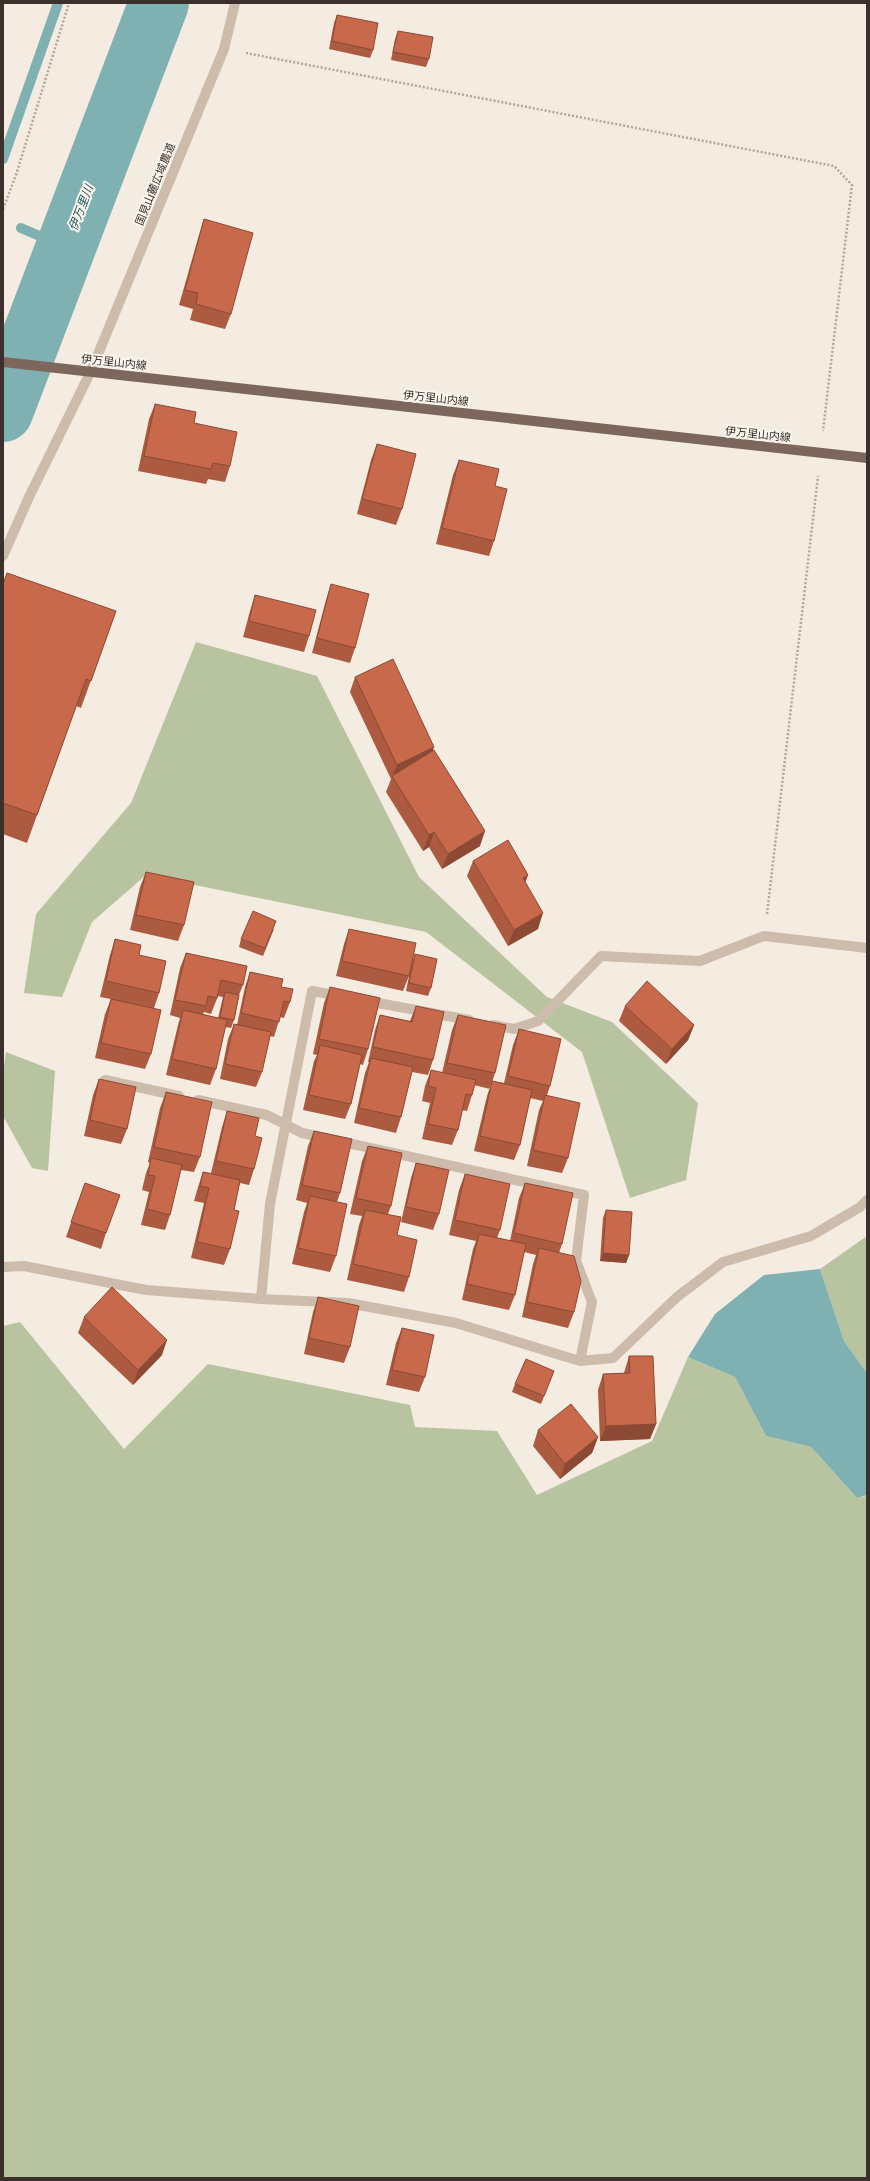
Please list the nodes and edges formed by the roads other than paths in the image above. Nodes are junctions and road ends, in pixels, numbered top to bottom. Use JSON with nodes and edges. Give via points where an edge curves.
{"nodes":[{"id":1,"x":235,"y":3,"type":"edge"},
{"id":2,"x":3,"y":362,"type":"edge"},
{"id":3,"x":91,"y":371,"type":"junction"},
{"id":4,"x":867,"y":458,"type":"edge"},
{"id":5,"x":3,"y":556,"type":"edge"},
{"id":6,"x":867,"y":948,"type":"edge"},
{"id":7,"x":105,"y":1080,"type":"edge"},
{"id":8,"x":286,"y":1125,"type":"junction"},
{"id":9,"x":867,"y":1200,"type":"edge"},
{"id":10,"x":3,"y":1267,"type":"edge"},
{"id":11,"x":261,"y":1299,"type":"junction"},
{"id":12,"x":580,"y":1361,"type":"junction"}],
"edges":[{"from":1,"to":3,"type":"street","name":"国見山麓広域農道","via":[[224,49]]},
{"from":2,"to":3,"type":"main road","name":"伊万里山内線"},
{"from":3,"to":4,"type":"main road","name":"伊万里山内線"},
{"from":3,"to":5,"type":"street","name":"国見山麓広域農道","via":[[28,497]]},
{"from":6,"to":8,"type":"street","via":[[764,936],[700,961],[601,956],[538,1021],[514,1029],[312,991]]},
{"from":7,"to":8,"type":"street","via":[[267,1115]]},
{"from":8,"to":11,"type":"street","via":[[270,1204]]},
{"from":8,"to":12,"type":"street","via":[[302,1133],[584,1195],[576,1261],[592,1302]]},
{"from":9,"to":12,"type":"street","via":[[860,1207],[811,1236],[723,1262],[676,1297],[613,1358]]},
{"from":10,"to":11,"type":"street","via":[[24,1266],[146,1290]]},
{"from":11,"to":12,"type":"street","via":[[348,1302],[448,1321]]}]}
